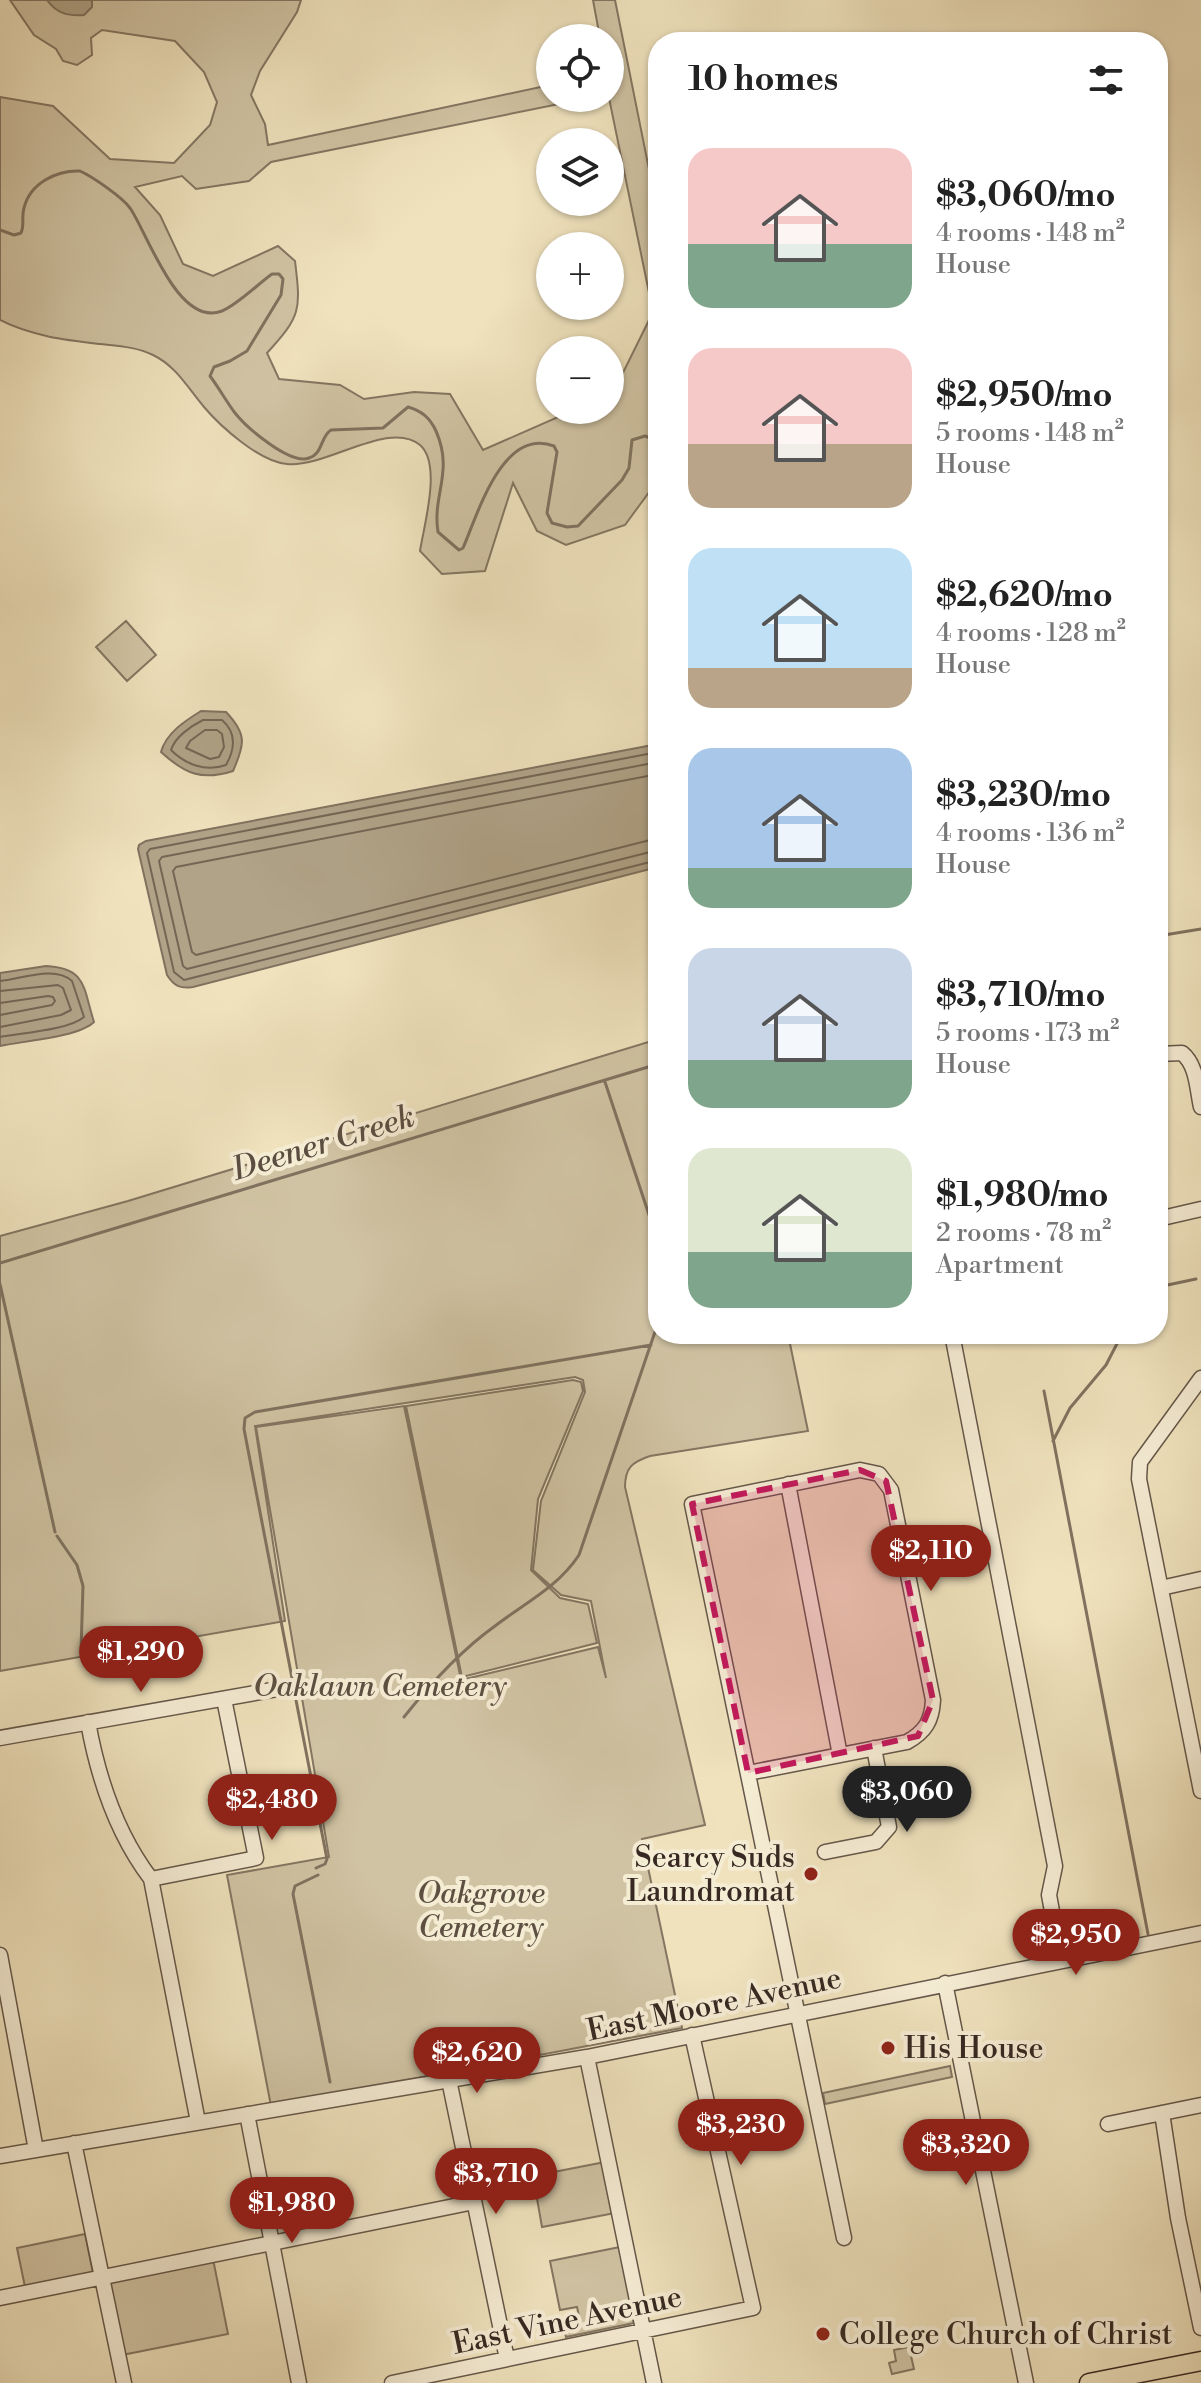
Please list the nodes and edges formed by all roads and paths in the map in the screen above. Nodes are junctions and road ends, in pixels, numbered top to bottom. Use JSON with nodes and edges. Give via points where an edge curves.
{"nodes":[{"id":1,"x":1168,"y":1053,"type":"edge"},
{"id":2,"x":1201,"y":1107,"type":"edge"},
{"id":3,"x":1201,"y":1209,"type":"edge"},
{"id":4,"x":1168,"y":1217,"type":"edge"},
{"id":5,"x":954,"y":1344,"type":"edge"},
{"id":6,"x":1200,"y":1381,"type":"edge"},
{"id":7,"x":788,"y":1484,"type":"junction"},
{"id":8,"x":1201,"y":1579,"type":"edge"},
{"id":9,"x":1161,"y":1588,"type":"junction"},
{"id":10,"x":289,"y":1687,"type":"dead end"},
{"id":11,"x":224,"y":1699,"type":"junction"},
{"id":12,"x":88,"y":1722,"type":"junction"},
{"id":13,"x":0,"y":1738,"type":"edge"},
{"id":14,"x":1196,"y":1743,"type":"edge"},
{"id":15,"x":874,"y":1748,"type":"junction"},
{"id":16,"x":840,"y":1755,"type":"junction"},
{"id":17,"x":748,"y":1773,"type":"junction"},
{"id":18,"x":1201,"y":1791,"type":"edge"},
{"id":19,"x":825,"y":1852,"type":"dead end"},
{"id":20,"x":151,"y":1879,"type":"junction"},
{"id":21,"x":1201,"y":1933,"type":"edge"},
{"id":22,"x":0,"y":1955,"type":"edge"},
{"id":23,"x":1061,"y":1960,"type":"junction"},
{"id":24,"x":945,"y":1983,"type":"junction"},
{"id":25,"x":798,"y":2013,"type":"junction"},
{"id":26,"x":692,"y":2035,"type":"junction"},
{"id":27,"x":587,"y":2057,"type":"junction"},
{"id":28,"x":449,"y":2080,"type":"junction"},
{"id":29,"x":1201,"y":2105,"type":"edge"},
{"id":30,"x":1162,"y":2113,"type":"junction"},
{"id":31,"x":247,"y":2114,"type":"junction"},
{"id":32,"x":198,"y":2122,"type":"junction"},
{"id":33,"x":1108,"y":2124,"type":"dead end"},
{"id":34,"x":74,"y":2143,"type":"junction"},
{"id":35,"x":36,"y":2150,"type":"junction"},
{"id":36,"x":0,"y":2156,"type":"edge"},
{"id":37,"x":474,"y":2202,"type":"junction"},
{"id":38,"x":844,"y":2238,"type":"dead end"},
{"id":39,"x":272,"y":2243,"type":"junction"},
{"id":40,"x":102,"y":2277,"type":"junction"},
{"id":41,"x":0,"y":2298,"type":"edge"},
{"id":42,"x":1201,"y":2328,"type":"edge"},
{"id":43,"x":643,"y":2331,"type":"junction"},
{"id":44,"x":507,"y":2359,"type":"junction"},
{"id":45,"x":1201,"y":2361,"type":"edge"},
{"id":46,"x":124,"y":2383,"type":"edge"},
{"id":47,"x":299,"y":2383,"type":"edge"},
{"id":48,"x":392,"y":2383,"type":"edge"},
{"id":49,"x":654,"y":2383,"type":"edge"},
{"id":50,"x":1026,"y":2383,"type":"edge"},
{"id":51,"x":1089,"y":2383,"type":"edge"}],
"edges":[{"from":1,"to":2,"type":"street","via":[[1189,1058]]},
{"from":3,"to":4,"type":"street"},
{"from":5,"to":23,"type":"street","via":[[1055,1866],[1049,1895]]},
{"from":6,"to":9,"type":"street","via":[[1140,1462]]},
{"from":7,"to":15,"type":"street","via":[[860,1470],[879,1474],[891,1490],[933,1700],[927,1726],[918,1736]]},
{"from":7,"to":16,"type":"street"},
{"from":7,"to":17,"type":"street","via":[[692,1504]]},
{"from":8,"to":9,"type":"street"},
{"from":9,"to":14,"type":"street"},
{"from":10,"to":11,"type":"street"},
{"from":11,"to":12,"type":"street"},
{"from":11,"to":20,"type":"street","via":[[256,1858]]},
{"from":12,"to":13,"type":"street"},
{"from":12,"to":20,"type":"street","via":[[113,1813]]},
{"from":14,"to":18,"type":"street"},
{"from":15,"to":16,"type":"street"},
{"from":15,"to":19,"type":"street","via":[[889,1827],[876,1842]]},
{"from":16,"to":17,"type":"street"},
{"from":17,"to":25,"type":"street"},
{"from":20,"to":32,"type":"street"},
{"from":21,"to":23,"type":"street","name":"East Moore Avenue"},
{"from":22,"to":35,"type":"street"},
{"from":23,"to":24,"type":"street","name":"East Moore Avenue"},
{"from":24,"to":25,"type":"street","name":"East Moore Avenue"},
{"from":24,"to":50,"type":"street"},
{"from":25,"to":26,"type":"street","name":"East Moore Avenue"},
{"from":25,"to":38,"type":"street"},
{"from":26,"to":27,"type":"street","name":"East Moore Avenue"},
{"from":26,"to":43,"type":"street","name":"East Vine Avenue","via":[[753,2308]]},
{"from":27,"to":28,"type":"street","name":"East Moore Avenue"},
{"from":27,"to":43,"type":"street"},
{"from":28,"to":31,"type":"street","name":"East Moore Avenue"},
{"from":28,"to":37,"type":"street"},
{"from":29,"to":30,"type":"street"},
{"from":30,"to":33,"type":"street"},
{"from":30,"to":42,"type":"street"},
{"from":31,"to":32,"type":"street","name":"East Moore Avenue"},
{"from":31,"to":39,"type":"street"},
{"from":32,"to":34,"type":"street","name":"East Moore Avenue"},
{"from":34,"to":35,"type":"street","name":"East Moore Avenue"},
{"from":34,"to":40,"type":"street"},
{"from":35,"to":36,"type":"street","name":"East Moore Avenue"},
{"from":37,"to":39,"type":"street"},
{"from":37,"to":44,"type":"street"},
{"from":39,"to":40,"type":"street"},
{"from":39,"to":47,"type":"street"},
{"from":40,"to":41,"type":"street"},
{"from":40,"to":46,"type":"street"},
{"from":43,"to":44,"type":"street","name":"East Vine Avenue"},
{"from":43,"to":49,"type":"street"},
{"from":44,"to":48,"type":"street","name":"East Vine Avenue"},
{"from":45,"to":51,"type":"main road"}]}
